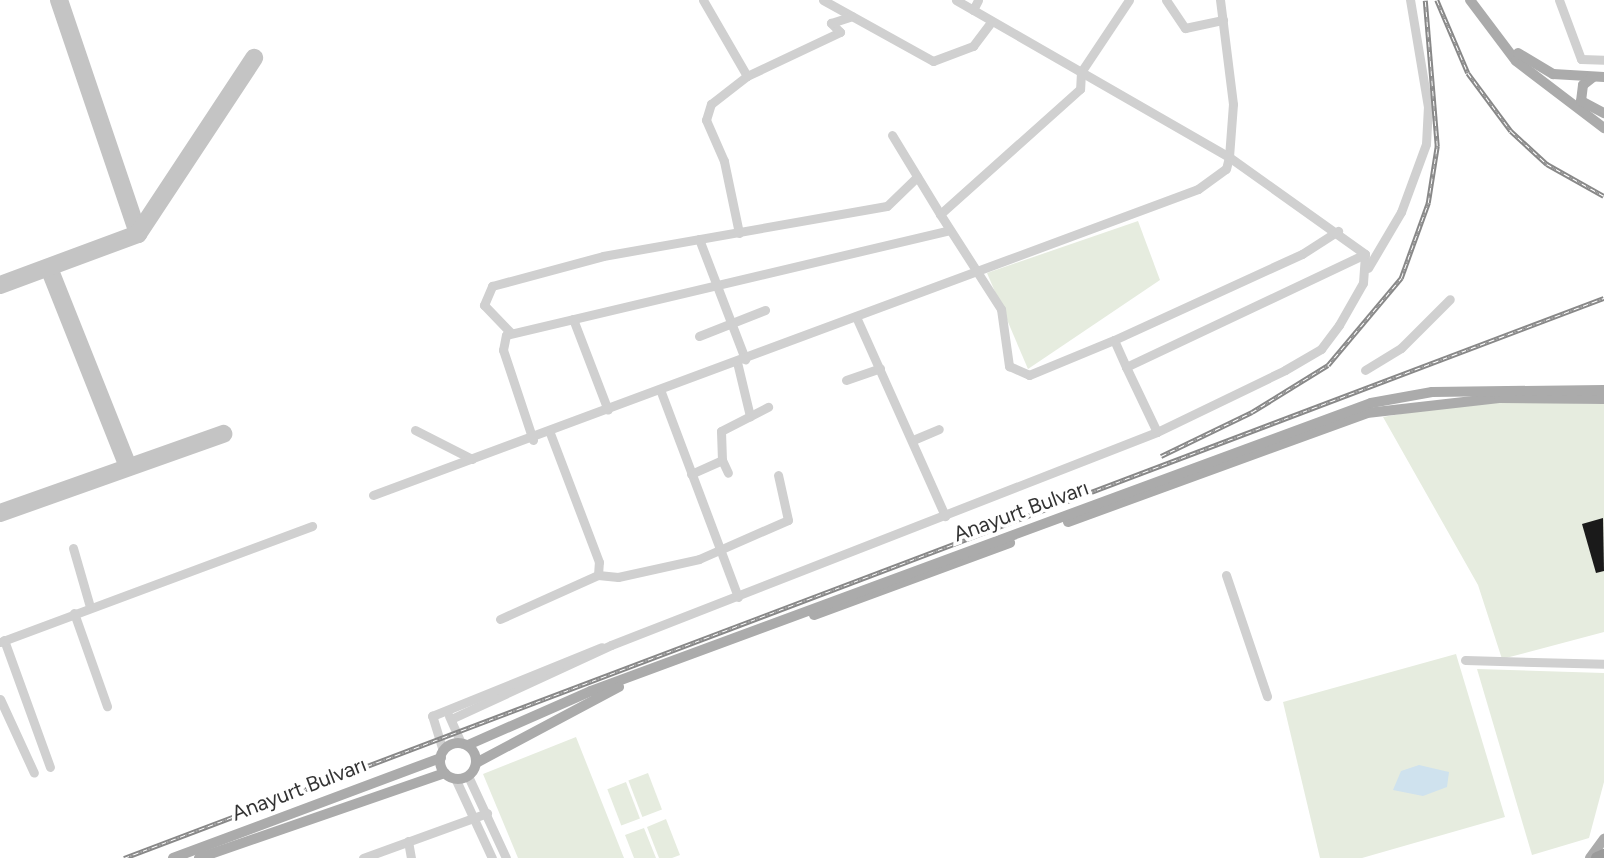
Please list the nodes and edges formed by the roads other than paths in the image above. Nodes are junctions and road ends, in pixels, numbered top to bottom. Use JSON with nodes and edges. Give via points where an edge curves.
{"nodes":[{"id":1,"x":704,"y":0,"type":"edge"},
{"id":2,"x":824,"y":0,"type":"edge"},
{"id":3,"x":956,"y":0,"type":"edge"},
{"id":4,"x":978,"y":0,"type":"edge"},
{"id":5,"x":1129,"y":0,"type":"edge"},
{"id":6,"x":1166,"y":0,"type":"edge"},
{"id":7,"x":1220,"y":0,"type":"edge"},
{"id":8,"x":1410,"y":0,"type":"edge"},
{"id":9,"x":1470,"y":0,"type":"edge"},
{"id":10,"x":1479,"y":0,"type":"edge"},
{"id":11,"x":1559,"y":0,"type":"edge"},
{"id":12,"x":973,"y":10,"type":"junction"},
{"id":13,"x":852,"y":16,"type":"junction"},
{"id":14,"x":1223,"y":20,"type":"junction"},
{"id":15,"x":992,"y":21,"type":"junction"},
{"id":16,"x":1604,"y":60,"type":"edge"},
{"id":17,"x":1081,"y":72,"type":"junction"},
{"id":18,"x":747,"y":76,"type":"junction"},
{"id":19,"x":1601,"y":76,"type":"edge"},
{"id":20,"x":1588,"y":110,"type":"junction"},
{"id":21,"x":1604,"y":113,"type":"edge"},
{"id":22,"x":1604,"y":128,"type":"edge"},
{"id":23,"x":892,"y":135,"type":"dead end"},
{"id":24,"x":1229,"y":157,"type":"junction"},
{"id":25,"x":917,"y":177,"type":"junction"},
{"id":26,"x":940,"y":214,"type":"junction"},
{"id":27,"x":949,"y":230,"type":"junction"},
{"id":28,"x":1338,"y":231,"type":"junction"},
{"id":29,"x":739,"y":233,"type":"junction"},
{"id":30,"x":699,"y":239,"type":"junction"},
{"id":31,"x":1365,"y":254,"type":"junction"},
{"id":32,"x":1368,"y":268,"type":"junction"},
{"id":33,"x":976,"y":274,"type":"junction"},
{"id":34,"x":716,"y":285,"type":"junction"},
{"id":35,"x":1450,"y":299,"type":"dead end"},
{"id":36,"x":765,"y":310,"type":"dead end"},
{"id":37,"x":573,"y":319,"type":"junction"},
{"id":38,"x":858,"y":319,"type":"junction"},
{"id":39,"x":733,"y":323,"type":"junction"},
{"id":40,"x":511,"y":332,"type":"junction"},
{"id":41,"x":699,"y":336,"type":"dead end"},
{"id":42,"x":1114,"y":340,"type":"junction"},
{"id":43,"x":741,"y":360,"type":"junction"},
{"id":44,"x":880,"y":368,"type":"junction"},
{"id":45,"x":1126,"y":368,"type":"junction"},
{"id":46,"x":1364,"y":370,"type":"dead end"},
{"id":47,"x":846,"y":380,"type":"dead end"},
{"id":48,"x":1604,"y":390,"type":"edge"},
{"id":49,"x":661,"y":392,"type":"junction"},
{"id":50,"x":1604,"y":399,"type":"edge"},
{"id":51,"x":768,"y":407,"type":"dead end"},
{"id":52,"x":608,"y":410,"type":"junction"},
{"id":53,"x":750,"y":416,"type":"junction"},
{"id":54,"x":939,"y":429,"type":"dead end"},
{"id":55,"x":415,"y":430,"type":"dead end"},
{"id":56,"x":1157,"y":432,"type":"junction"},
{"id":57,"x":550,"y":433,"type":"junction"},
{"id":58,"x":533,"y":440,"type":"junction"},
{"id":59,"x":913,"y":440,"type":"junction"},
{"id":60,"x":472,"y":459,"type":"junction"},
{"id":61,"x":722,"y":460,"type":"junction"},
{"id":62,"x":728,"y":472,"type":"dead end"},
{"id":63,"x":691,"y":474,"type":"junction"},
{"id":64,"x":778,"y":475,"type":"dead end"},
{"id":65,"x":373,"y":495,"type":"dead end"},
{"id":66,"x":945,"y":516,"type":"junction"},
{"id":67,"x":312,"y":526,"type":"dead end"},
{"id":68,"x":73,"y":548,"type":"dead end"},
{"id":69,"x":721,"y":552,"type":"junction"},
{"id":70,"x":598,"y":575,"type":"junction"},
{"id":71,"x":1226,"y":575,"type":"dead end"},
{"id":72,"x":738,"y":597,"type":"junction"},
{"id":73,"x":90,"y":607,"type":"junction"},
{"id":74,"x":74,"y":613,"type":"junction"},
{"id":75,"x":500,"y":619,"type":"dead end"},
{"id":76,"x":2,"y":641,"type":"edge"},
{"id":77,"x":611,"y":646,"type":"junction"},
{"id":78,"x":1465,"y":660,"type":"dead end"},
{"id":79,"x":1604,"y":664,"type":"edge"},
{"id":80,"x":1267,"y":696,"type":"dead end"},
{"id":81,"x":0,"y":699,"type":"edge"},
{"id":82,"x":107,"y":706,"type":"dead end"},
{"id":83,"x":443,"y":709,"type":"junction"},
{"id":84,"x":451,"y":719,"type":"junction"},
{"id":85,"x":464,"y":744,"type":"junction"},
{"id":86,"x":442,"y":754,"type":"junction"},
{"id":87,"x":476,"y":762,"type":"junction"},
{"id":88,"x":50,"y":767,"type":"dead end"},
{"id":89,"x":34,"y":773,"type":"dead end"},
{"id":90,"x":450,"y":775,"type":"junction"},
{"id":91,"x":468,"y":776,"type":"junction"},
{"id":92,"x":487,"y":813,"type":"junction"},
{"id":93,"x":476,"y":816,"type":"junction"},
{"id":94,"x":1604,"y":838,"type":"edge"},
{"id":95,"x":408,"y":841,"type":"junction"},
{"id":96,"x":232,"y":846,"type":"junction"},
{"id":97,"x":377,"y":855,"type":"edge"},
{"id":98,"x":1604,"y":855,"type":"edge"},
{"id":99,"x":173,"y":858,"type":"edge"},
{"id":100,"x":199,"y":858,"type":"edge"},
{"id":101,"x":233,"y":858,"type":"edge"},
{"id":102,"x":363,"y":858,"type":"edge"},
{"id":103,"x":411,"y":858,"type":"edge"},
{"id":104,"x":492,"y":858,"type":"edge"},
{"id":105,"x":506,"y":858,"type":"edge"},
{"id":106,"x":1590,"y":858,"type":"edge"},
{"id":107,"x":1597,"y":858,"type":"edge"}],
"edges":[{"from":1,"to":18,"type":"street"},
{"from":2,"to":13,"type":"street"},
{"from":3,"to":12,"type":"street"},
{"from":4,"to":12,"type":"street"},
{"from":5,"to":17,"type":"street"},
{"from":6,"to":14,"type":"street","via":[[1185,28]]},
{"from":7,"to":14,"type":"street"},
{"from":8,"to":32,"type":"street","via":[[1428,107],[1426,144],[1401,212]]},
{"from":9,"to":20,"type":"main road","via":[[1516,61]]},
{"from":10,"to":19,"type":"main road","via":[[1508,44],[1537,68]]},
{"from":11,"to":16,"type":"street","via":[[1581,59]]},
{"from":12,"to":15,"type":"street"},
{"from":13,"to":15,"type":"street","via":[[933,61],[973,46]]},
{"from":13,"to":18,"type":"street","via":[[831,23],[840,32]]},
{"from":14,"to":24,"type":"street","via":[[1233,104]]},
{"from":15,"to":17,"type":"street"},
{"from":17,"to":24,"type":"street"},
{"from":17,"to":26,"type":"street","via":[[1080,89]]},
{"from":18,"to":29,"type":"street","via":[[711,104],[706,120],[724,162]]},
{"from":19,"to":20,"type":"main road","via":[[1581,90]]},
{"from":20,"to":21,"type":"main road"},
{"from":20,"to":22,"type":"main road"},
{"from":23,"to":25,"type":"street"},
{"from":24,"to":28,"type":"street"},
{"from":24,"to":33,"type":"street","via":[[1226,169],[1198,189]]},
{"from":25,"to":26,"type":"street"},
{"from":25,"to":29,"type":"street","via":[[887,206]]},
{"from":26,"to":27,"type":"street"},
{"from":27,"to":33,"type":"street"},
{"from":27,"to":34,"type":"street"},
{"from":28,"to":31,"type":"street"},
{"from":28,"to":42,"type":"street","via":[[1302,254]]},
{"from":29,"to":30,"type":"street"},
{"from":30,"to":34,"type":"street"},
{"from":30,"to":40,"type":"street","via":[[492,286],[484,305]]},
{"from":31,"to":32,"type":"street"},
{"from":31,"to":45,"type":"street"},
{"from":32,"to":56,"type":"street","via":[[1321,349]]},
{"from":33,"to":38,"type":"street"},
{"from":33,"to":42,"type":"street","via":[[1001,310],[1007,356],[1016,372],[1029,375]]},
{"from":34,"to":37,"type":"street"},
{"from":34,"to":39,"type":"street"},
{"from":35,"to":46,"type":"street","via":[[1401,348]]},
{"from":36,"to":39,"type":"street"},
{"from":37,"to":40,"type":"street"},
{"from":37,"to":52,"type":"street"},
{"from":38,"to":43,"type":"street"},
{"from":38,"to":44,"type":"street"},
{"from":39,"to":41,"type":"street"},
{"from":39,"to":43,"type":"street"},
{"from":40,"to":58,"type":"street","via":[[503,350]]},
{"from":42,"to":45,"type":"street"},
{"from":43,"to":49,"type":"street"},
{"from":43,"to":53,"type":"street"},
{"from":44,"to":47,"type":"street"},
{"from":44,"to":59,"type":"street"},
{"from":45,"to":56,"type":"street"},
{"from":48,"to":85,"type":"main road","name":"Anayurt Bulvarı","via":[[1424,392],[1360,406],[591,691]]},
{"from":49,"to":52,"type":"street"},
{"from":49,"to":63,"type":"street"},
{"from":50,"to":87,"type":"main road","name":"Anayurt Bulvarı","via":[[1499,398],[1367,413],[632,681]]},
{"from":51,"to":53,"type":"street"},
{"from":52,"to":57,"type":"street"},
{"from":53,"to":61,"type":"street","via":[[721,431]]},
{"from":54,"to":59,"type":"street"},
{"from":55,"to":60,"type":"street"},
{"from":56,"to":66,"type":"street"},
{"from":57,"to":58,"type":"street"},
{"from":57,"to":70,"type":"street","via":[[599,562]]},
{"from":58,"to":60,"type":"street"},
{"from":59,"to":66,"type":"street"},
{"from":60,"to":65,"type":"street"},
{"from":61,"to":62,"type":"street"},
{"from":61,"to":63,"type":"street"},
{"from":63,"to":69,"type":"street"},
{"from":64,"to":69,"type":"street","via":[[788,520]]},
{"from":66,"to":72,"type":"street"},
{"from":67,"to":73,"type":"street"},
{"from":68,"to":73,"type":"street"},
{"from":69,"to":70,"type":"street","via":[[618,578]]},
{"from":69,"to":72,"type":"street"},
{"from":70,"to":75,"type":"street"},
{"from":71,"to":80,"type":"street"},
{"from":72,"to":77,"type":"street"},
{"from":73,"to":74,"type":"street"},
{"from":74,"to":76,"type":"street"},
{"from":74,"to":82,"type":"street"},
{"from":76,"to":88,"type":"street"},
{"from":77,"to":83,"type":"street","via":[[559,659]]},
{"from":77,"to":84,"type":"street"},
{"from":78,"to":79,"type":"street"},
{"from":81,"to":89,"type":"street"},
{"from":83,"to":84,"type":"street"},
{"from":83,"to":86,"type":"street","via":[[432,716]]},
{"from":84,"to":85,"type":"street"},
{"from":85,"to":86,"type":"main road","name":"Anayurt Bulvarı"},
{"from":85,"to":87,"type":"main road"},
{"from":86,"to":90,"type":"main road"},
{"from":86,"to":99,"type":"main road","name":"Anayurt Bulvarı"},
{"from":87,"to":91,"type":"main road"},
{"from":90,"to":91,"type":"main road","name":"Anayurt Bulvarı"},
{"from":90,"to":93,"type":"street"},
{"from":90,"to":96,"type":"main road","name":"Anayurt Bulvarı"},
{"from":91,"to":92,"type":"street"},
{"from":92,"to":93,"type":"street"},
{"from":92,"to":105,"type":"street"},
{"from":93,"to":95,"type":"street"},
{"from":93,"to":104,"type":"street"},
{"from":94,"to":106,"type":"main road"},
{"from":95,"to":97,"type":"street"},
{"from":95,"to":103,"type":"street"},
{"from":96,"to":100,"type":"main road","name":"Anayurt Bulvarı"},
{"from":96,"to":101,"type":"street"},
{"from":97,"to":102,"type":"street"},
{"from":98,"to":107,"type":"highway"}]}
